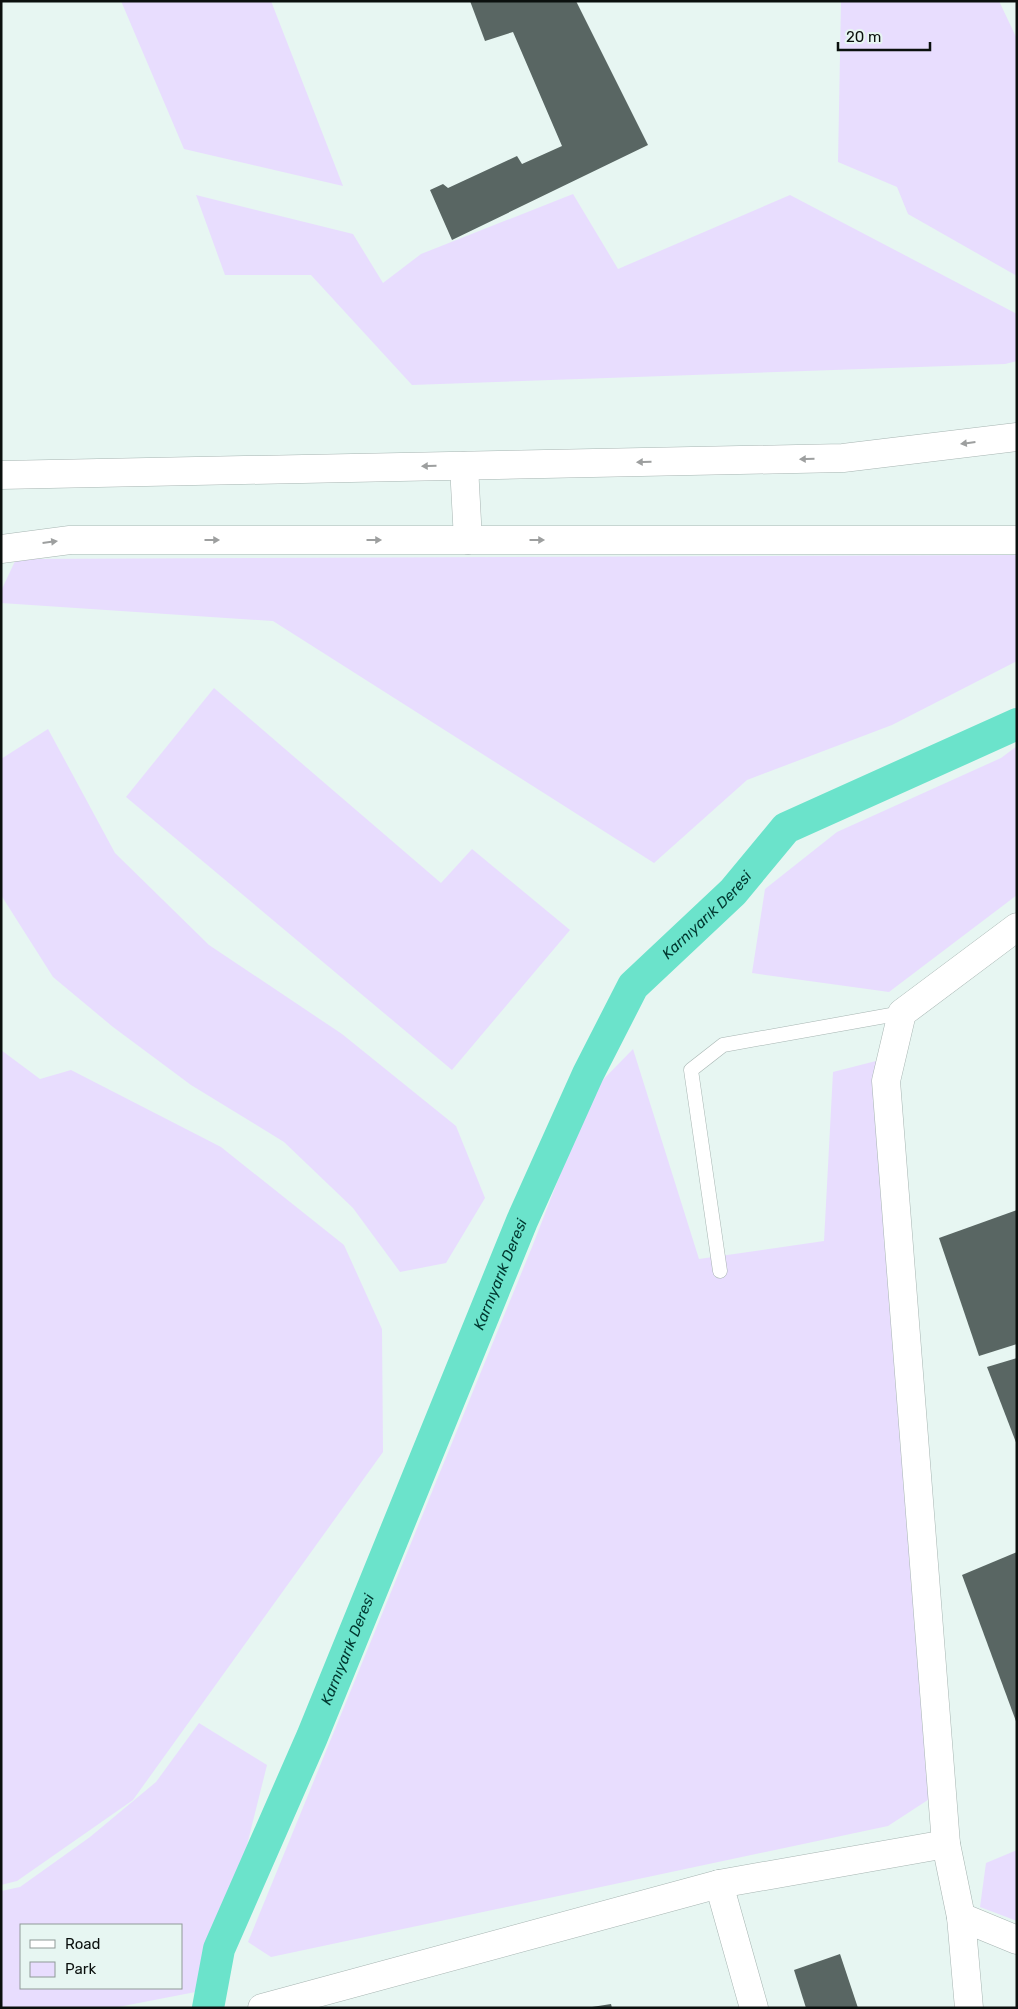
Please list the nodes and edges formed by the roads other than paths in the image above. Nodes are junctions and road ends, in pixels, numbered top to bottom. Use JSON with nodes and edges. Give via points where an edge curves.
{"nodes":[{"id":1,"x":1017,"y":437,"type":"edge"},
{"id":2,"x":464,"y":466,"type":"junction"},
{"id":3,"x":1,"y":475,"type":"edge"},
{"id":4,"x":468,"y":540,"type":"junction"},
{"id":5,"x":1017,"y":540,"type":"edge"},
{"id":6,"x":1,"y":549,"type":"edge"},
{"id":7,"x":1017,"y":927,"type":"edge"},
{"id":8,"x":902,"y":1013,"type":"junction"},
{"id":9,"x":720,"y":1271,"type":"dead end"},
{"id":10,"x":946,"y":1844,"type":"junction"},
{"id":11,"x":719,"y":1884,"type":"junction"},
{"id":12,"x":961,"y":1917,"type":"junction"},
{"id":13,"x":1017,"y":1940,"type":"edge"},
{"id":14,"x":262,"y":2008,"type":"edge"},
{"id":15,"x":754,"y":2008,"type":"edge"},
{"id":16,"x":969,"y":2008,"type":"edge"}],
"edges":[{"from":1,"to":2,"type":"street","one_way":true,"via":[[843,458]]},
{"from":2,"to":3,"type":"street","one_way":true},
{"from":2,"to":4,"type":"street"},
{"from":4,"to":5,"type":"street","one_way":true},
{"from":6,"to":4,"type":"street","one_way":true,"via":[[70,540]]},
{"from":7,"to":8,"type":"street"},
{"from":8,"to":9,"type":"lane","via":[[723,1045],[691,1070]]},
{"from":8,"to":10,"type":"street","via":[[886,1081]]},
{"from":10,"to":11,"type":"street"},
{"from":10,"to":12,"type":"street"},
{"from":11,"to":14,"type":"street"},
{"from":11,"to":15,"type":"street"},
{"from":12,"to":13,"type":"street"},
{"from":12,"to":16,"type":"street"}]}
